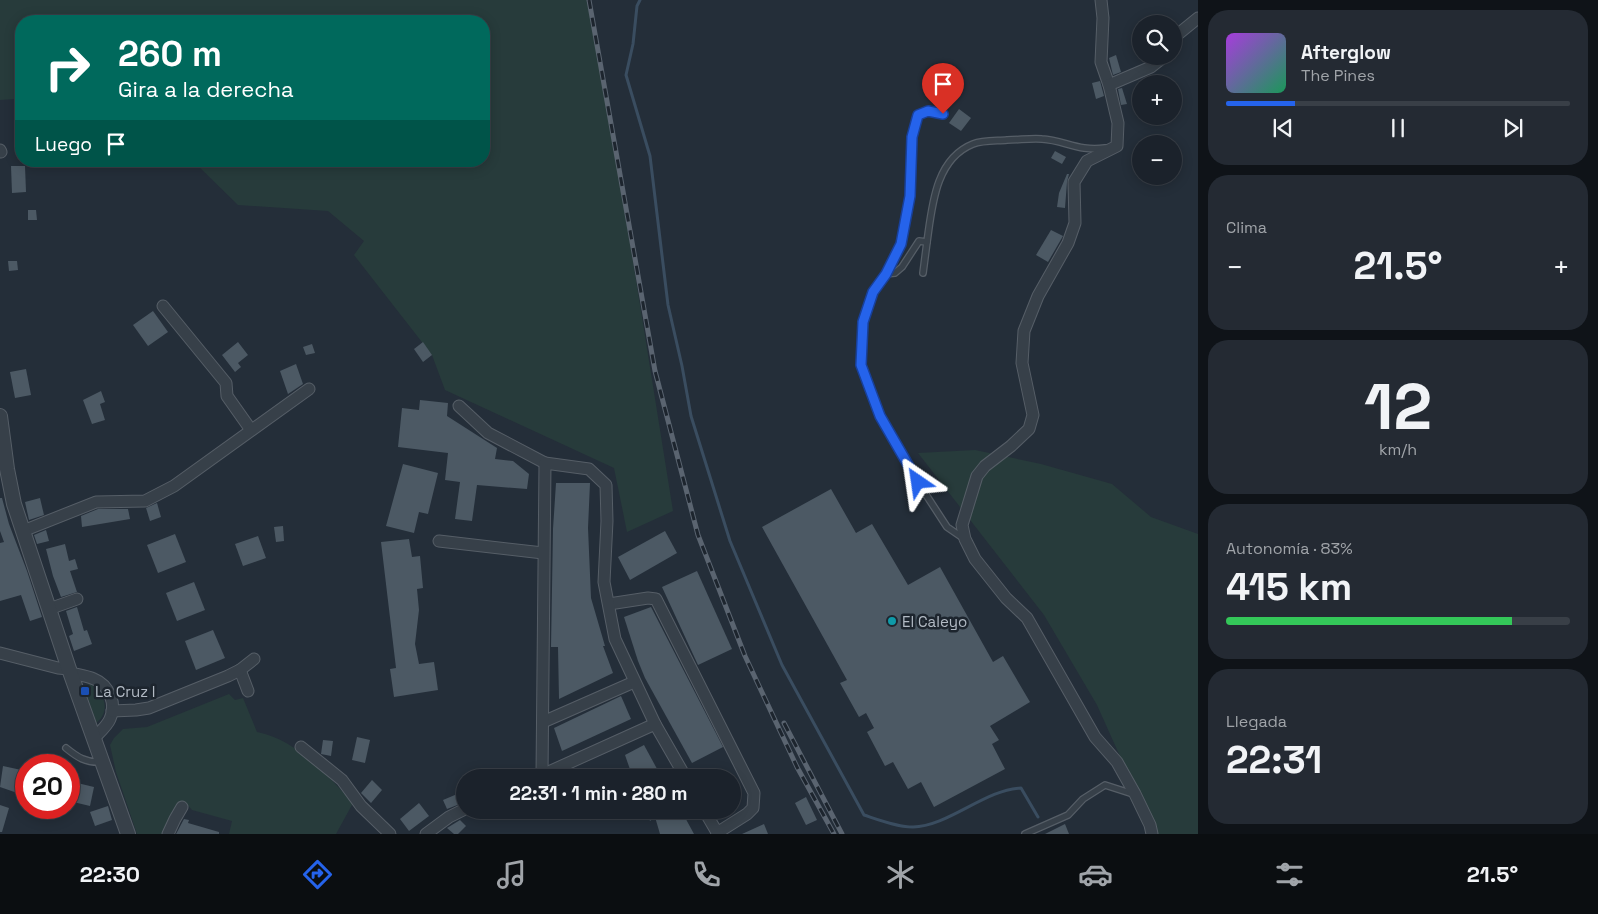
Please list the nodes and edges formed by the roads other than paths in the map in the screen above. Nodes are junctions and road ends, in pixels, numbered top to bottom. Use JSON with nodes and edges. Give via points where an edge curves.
{"nodes":[{"id":1,"x":1101,"y":0,"type":"edge"},
{"id":2,"x":1198,"y":18,"type":"edge"},
{"id":3,"x":1182,"y":31,"type":"edge"},
{"id":4,"x":1152,"y":65,"type":"edge"},
{"id":5,"x":1109,"y":85,"type":"junction"},
{"id":6,"x":943,"y":114,"type":"dead end"},
{"id":7,"x":1117,"y":146,"type":"junction"},
{"id":8,"x":927,"y":242,"type":"junction"},
{"id":9,"x":923,"y":273,"type":"dead end"},
{"id":10,"x":886,"y":274,"type":"junction"},
{"id":11,"x":163,"y":306,"type":"dead end"},
{"id":12,"x":309,"y":389,"type":"dead end"},
{"id":13,"x":459,"y":406,"type":"dead end"},
{"id":14,"x":0,"y":416,"type":"edge"},
{"id":15,"x":251,"y":430,"type":"junction"},
{"id":16,"x":545,"y":463,"type":"junction"},
{"id":17,"x":23,"y":531,"type":"junction"},
{"id":18,"x":965,"y":539,"type":"junction"},
{"id":19,"x":439,"y":541,"type":"dead end"},
{"id":20,"x":543,"y":553,"type":"junction"},
{"id":21,"x":77,"y":599,"type":"dead end"},
{"id":22,"x":609,"y":604,"type":"junction"},
{"id":23,"x":49,"y":609,"type":"junction"},
{"id":24,"x":0,"y":653,"type":"edge"},
{"id":25,"x":254,"y":659,"type":"dead end"},
{"id":26,"x":240,"y":670,"type":"junction"},
{"id":27,"x":70,"y":671,"type":"junction"},
{"id":28,"x":634,"y":682,"type":"junction"},
{"id":29,"x":248,"y":692,"type":"dead end"},
{"id":30,"x":112,"y":711,"type":"junction"},
{"id":31,"x":543,"y":722,"type":"junction"},
{"id":32,"x":655,"y":724,"type":"junction"},
{"id":33,"x":95,"y":737,"type":"junction"},
{"id":34,"x":66,"y":748,"type":"dead end"},
{"id":35,"x":301,"y":748,"type":"dead end"},
{"id":36,"x":103,"y":762,"type":"junction"},
{"id":37,"x":540,"y":769,"type":"edge"},
{"id":38,"x":555,"y":769,"type":"edge"},
{"id":39,"x":681,"y":769,"type":"edge"},
{"id":40,"x":1135,"y":794,"type":"junction"},
{"id":41,"x":182,"y":807,"type":"dead end"},
{"id":42,"x":456,"y":814,"type":"edge"},
{"id":43,"x":709,"y":819,"type":"edge"},
{"id":44,"x":718,"y":833,"type":"edge"},
{"id":45,"x":128,"y":834,"type":"edge"},
{"id":46,"x":168,"y":834,"type":"edge"},
{"id":47,"x":390,"y":834,"type":"edge"},
{"id":48,"x":426,"y":834,"type":"edge"},
{"id":49,"x":1025,"y":834,"type":"edge"},
{"id":50,"x":1152,"y":834,"type":"edge"}],
"edges":[{"from":1,"to":5,"type":"street","via":[[1104,18],[1101,62]]},
{"from":2,"to":3,"type":"street"},
{"from":4,"to":5,"type":"street"},
{"from":5,"to":7,"type":"street","via":[[1118,123]]},
{"from":6,"to":10,"type":"lane","via":[[928,111],[918,115],[912,137],[910,196],[901,244]]},
{"from":7,"to":8,"type":"lane","via":[[1096,149],[1074,147],[1043,139],[975,143],[956,154],[945,169],[934,193]]},
{"from":7,"to":18,"type":"street","via":[[1087,162],[1074,182],[1075,223],[1024,331],[1022,364],[1033,415],[1029,429],[977,476],[962,525]]},
{"from":8,"to":9,"type":"lane"},
{"from":8,"to":10,"type":"lane","via":[[919,241],[902,267],[895,273]]},
{"from":10,"to":18,"type":"lane","via":[[873,292],[863,322],[861,365],[880,416],[908,467],[947,527]]},
{"from":11,"to":15,"type":"street","via":[[226,383],[227,396]]},
{"from":12,"to":15,"type":"street"},
{"from":13,"to":16,"type":"street","via":[[488,433]]},
{"from":14,"to":17,"type":"street","via":[[7,469]]},
{"from":15,"to":17,"type":"street","via":[[174,486],[145,501],[96,502]]},
{"from":16,"to":20,"type":"street"},
{"from":16,"to":22,"type":"street","via":[[589,469],[606,485],[604,582]]},
{"from":17,"to":23,"type":"street"},
{"from":18,"to":40,"type":"street","via":[[989,578],[1027,618],[1095,737],[1117,762]]},
{"from":19,"to":20,"type":"street"},
{"from":20,"to":31,"type":"street"},
{"from":21,"to":23,"type":"street"},
{"from":22,"to":28,"type":"street","via":[[615,639]]},
{"from":22,"to":44,"type":"street","via":[[656,599],[754,793],[753,808]]},
{"from":23,"to":27,"type":"street"},
{"from":24,"to":27,"type":"street"},
{"from":25,"to":26,"type":"street"},
{"from":26,"to":29,"type":"street"},
{"from":26,"to":30,"type":"street","via":[[149,708]]},
{"from":27,"to":30,"type":"street","via":[[104,685],[110,694]]},
{"from":27,"to":33,"type":"street"},
{"from":28,"to":31,"type":"street"},
{"from":28,"to":32,"type":"street"},
{"from":30,"to":33,"type":"street","via":[[110,720]]},
{"from":31,"to":37,"type":"street"},
{"from":32,"to":38,"type":"street"},
{"from":32,"to":39,"type":"street"},
{"from":33,"to":36,"type":"street"},
{"from":34,"to":36,"type":"lane","via":[[82,760]]},
{"from":35,"to":47,"type":"street","via":[[342,780],[361,806]]},
{"from":36,"to":45,"type":"street"},
{"from":40,"to":49,"type":"lane","via":[[1105,785],[1083,799],[1068,814]]},
{"from":40,"to":50,"type":"street"},
{"from":41,"to":46,"type":"street"},
{"from":42,"to":48,"type":"street"},
{"from":43,"to":44,"type":"street"}]}
